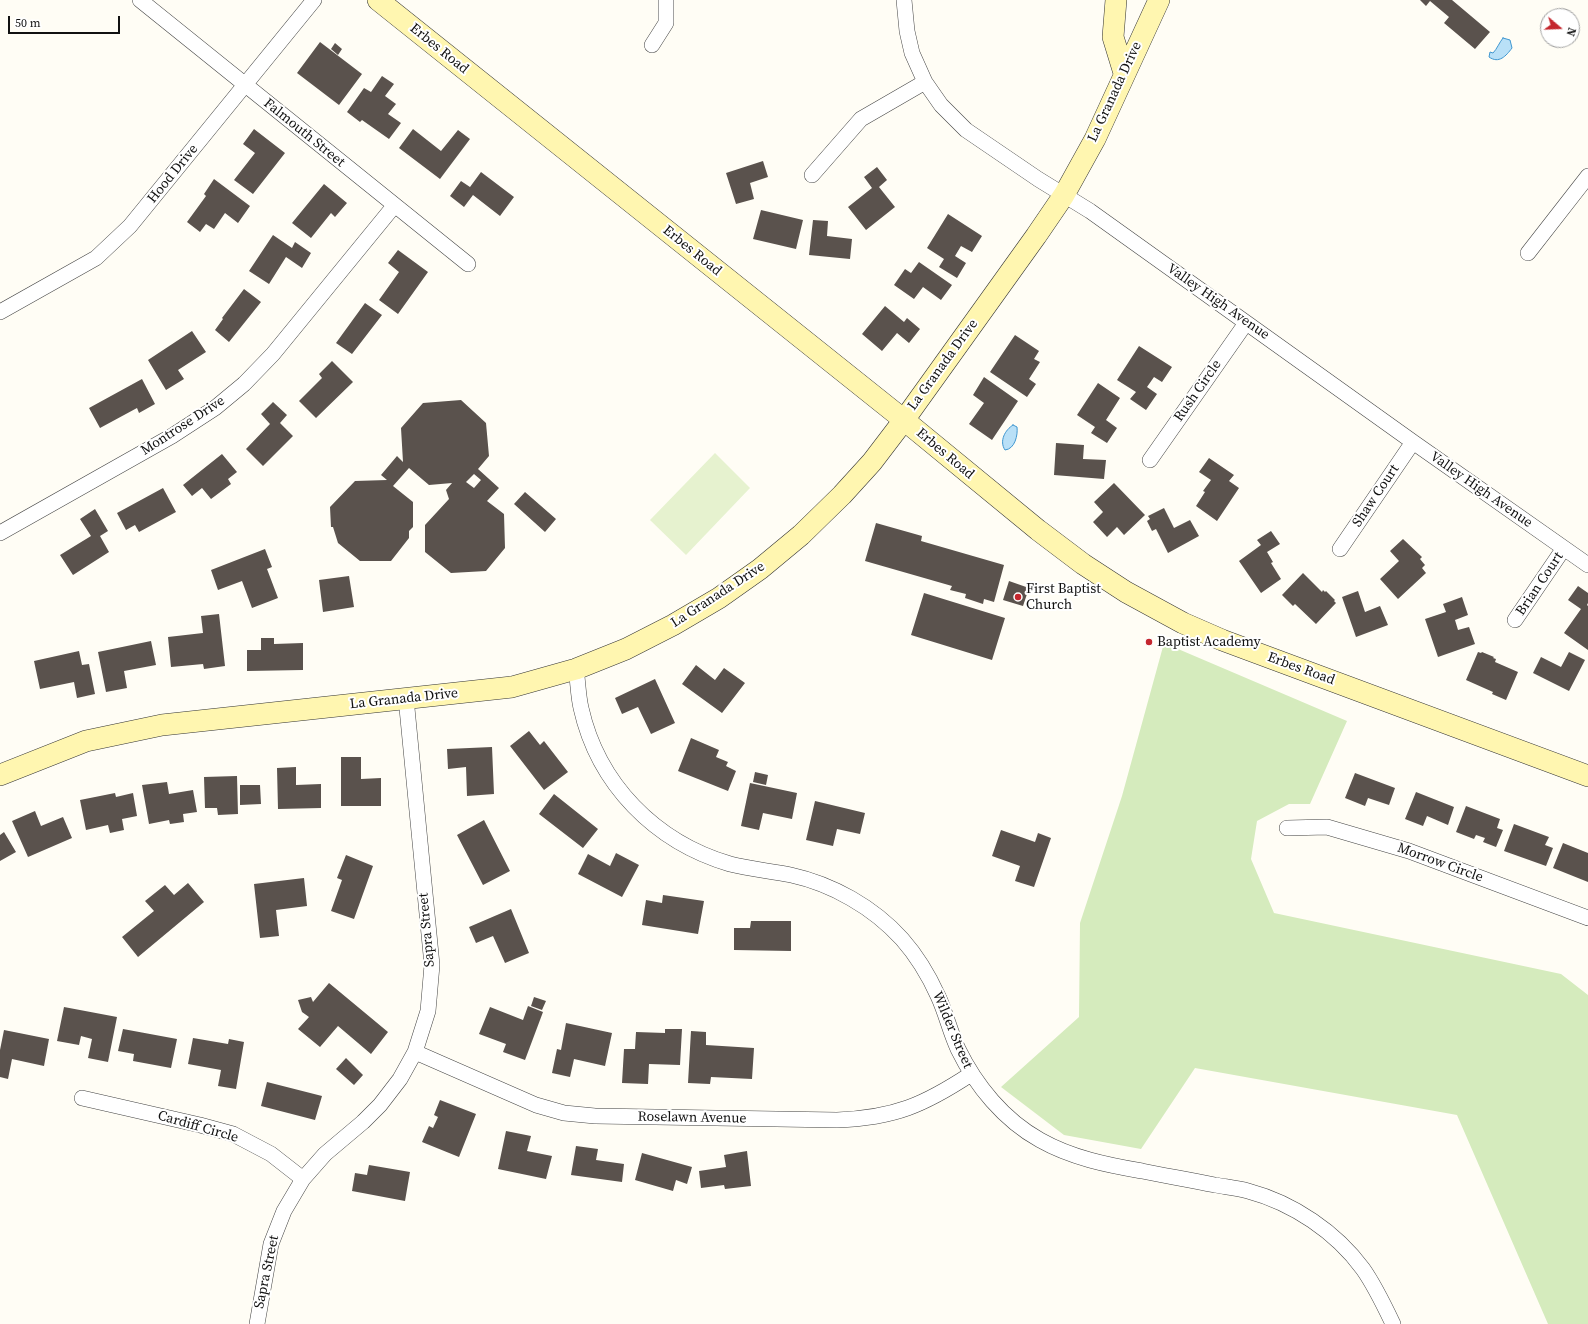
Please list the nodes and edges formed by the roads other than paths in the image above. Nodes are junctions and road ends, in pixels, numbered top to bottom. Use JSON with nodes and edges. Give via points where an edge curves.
{"nodes":[{"id":1,"x":140,"y":0,"type":"edge"},
{"id":2,"x":314,"y":0,"type":"edge"},
{"id":3,"x":378,"y":0,"type":"edge"},
{"id":4,"x":666,"y":0,"type":"edge"},
{"id":5,"x":904,"y":0,"type":"edge"},
{"id":6,"x":1116,"y":0,"type":"edge"},
{"id":7,"x":1158,"y":0,"type":"edge"},
{"id":8,"x":652,"y":45,"type":"dead end"},
{"id":9,"x":1124,"y":73,"type":"junction"},
{"id":10,"x":925,"y":82,"type":"junction"},
{"id":11,"x":245,"y":85,"type":"junction"},
{"id":12,"x":812,"y":175,"type":"dead end"},
{"id":13,"x":1588,"y":176,"type":"edge"},
{"id":14,"x":1064,"y":195,"type":"junction"},
{"id":15,"x":394,"y":206,"type":"junction"},
{"id":16,"x":1528,"y":253,"type":"dead end"},
{"id":17,"x":468,"y":264,"type":"dead end"},
{"id":18,"x":0,"y":312,"type":"edge"},
{"id":19,"x":1246,"y":323,"type":"junction"},
{"id":20,"x":904,"y":420,"type":"junction"},
{"id":21,"x":1413,"y":442,"type":"junction"},
{"id":22,"x":1150,"y":460,"type":"dead end"},
{"id":23,"x":0,"y":533,"type":"edge"},
{"id":24,"x":1564,"y":548,"type":"junction"},
{"id":25,"x":1340,"y":549,"type":"dead end"},
{"id":26,"x":1588,"y":565,"type":"edge"},
{"id":27,"x":1515,"y":620,"type":"dead end"},
{"id":28,"x":576,"y":669,"type":"junction"},
{"id":29,"x":406,"y":698,"type":"junction"},
{"id":30,"x":0,"y":775,"type":"edge"},
{"id":31,"x":1588,"y":776,"type":"edge"},
{"id":32,"x":1287,"y":828,"type":"dead end"},
{"id":33,"x":1588,"y":918,"type":"edge"},
{"id":34,"x":414,"y":1052,"type":"junction"},
{"id":35,"x":971,"y":1074,"type":"junction"},
{"id":36,"x":82,"y":1098,"type":"dead end"},
{"id":37,"x":303,"y":1179,"type":"junction"},
{"id":38,"x":257,"y":1324,"type":"edge"},
{"id":39,"x":1392,"y":1324,"type":"edge"}],
"edges":[{"from":1,"to":11,"type":"street","name":"Falmouth Street"},
{"from":2,"to":11,"type":"street","name":"Hood Drive"},
{"from":3,"to":20,"type":"main road","name":"Erbes Road"},
{"from":4,"to":8,"type":"street","via":[[666,23]]},
{"from":5,"to":10,"type":"street","name":"Valley High Avenue","via":[[912,54]]},
{"from":6,"to":9,"type":"main road","via":[[1113,37]]},
{"from":7,"to":9,"type":"main road","name":"La Granada Drive"},
{"from":9,"to":14,"type":"main road","name":"La Granada Drive","via":[[1095,139]]},
{"from":10,"to":12,"type":"street","via":[[861,119]]},
{"from":10,"to":14,"type":"street","name":"Valley High Avenue","via":[[940,105],[966,130]]},
{"from":11,"to":15,"type":"street","name":"Falmouth Street"},
{"from":11,"to":18,"type":"street","name":"Hood Drive","via":[[125,231],[96,258]]},
{"from":13,"to":16,"type":"street"},
{"from":14,"to":19,"type":"street","name":"Valley High Avenue"},
{"from":14,"to":20,"type":"main road","name":"La Granada Drive"},
{"from":15,"to":17,"type":"street","name":"Falmouth Street"},
{"from":15,"to":23,"type":"street","name":"Montrose Drive","via":[[273,354],[244,384],[215,408],[172,436]]},
{"from":19,"to":21,"type":"street","name":"Valley High Avenue"},
{"from":19,"to":22,"type":"street","name":"Rush Circle"},
{"from":20,"to":28,"type":"main road","name":"La Granada Drive","via":[[872,462],[842,495],[801,535],[760,569],[674,625],[626,649]]},
{"from":20,"to":31,"type":"main road","name":"Erbes Road","via":[[1083,564],[1126,592],[1183,622],[1222,640]]},
{"from":21,"to":24,"type":"street","name":"Valley High Avenue"},
{"from":21,"to":25,"type":"street","name":"Shaw Court"},
{"from":24,"to":26,"type":"street","name":"Valley High Avenue"},
{"from":24,"to":27,"type":"street","name":"Brian Court"},
{"from":28,"to":29,"type":"main road","name":"La Granada Drive","via":[[512,687]]},
{"from":28,"to":35,"type":"street","name":"Wilder Street","via":[[581,707],[592,745],[610,778],[636,810],[668,836],[699,853],[731,864],[817,882],[847,896],[875,914],[902,939],[926,972]]},
{"from":29,"to":30,"type":"main road","name":"La Granada Drive","via":[[162,725],[125,732],[86,741]]},
{"from":29,"to":34,"type":"street","name":"Sapra Street","via":[[432,965],[428,1011]]},
{"from":32,"to":33,"type":"street","name":"Morrow Circle","via":[[1327,827],[1409,851]]},
{"from":34,"to":35,"type":"street","name":"Roselawn Avenue","via":[[536,1105],[564,1113],[596,1116],[862,1119],[891,1114],[918,1105],[943,1093]]},
{"from":34,"to":37,"type":"street","name":"Sapra Street","via":[[400,1079],[380,1105],[325,1154]]},
{"from":35,"to":39,"type":"street","name":"Wilder Street","via":[[993,1102],[1015,1123],[1038,1139],[1064,1152],[1102,1164],[1249,1191],[1283,1203],[1307,1216],[1336,1238],[1362,1268],[1379,1295]]},
{"from":36,"to":37,"type":"street","name":"Cardiff Circle","via":[[233,1134],[272,1154]]},
{"from":37,"to":38,"type":"street","name":"Sapra Street","via":[[284,1211],[271,1244]]}]}
